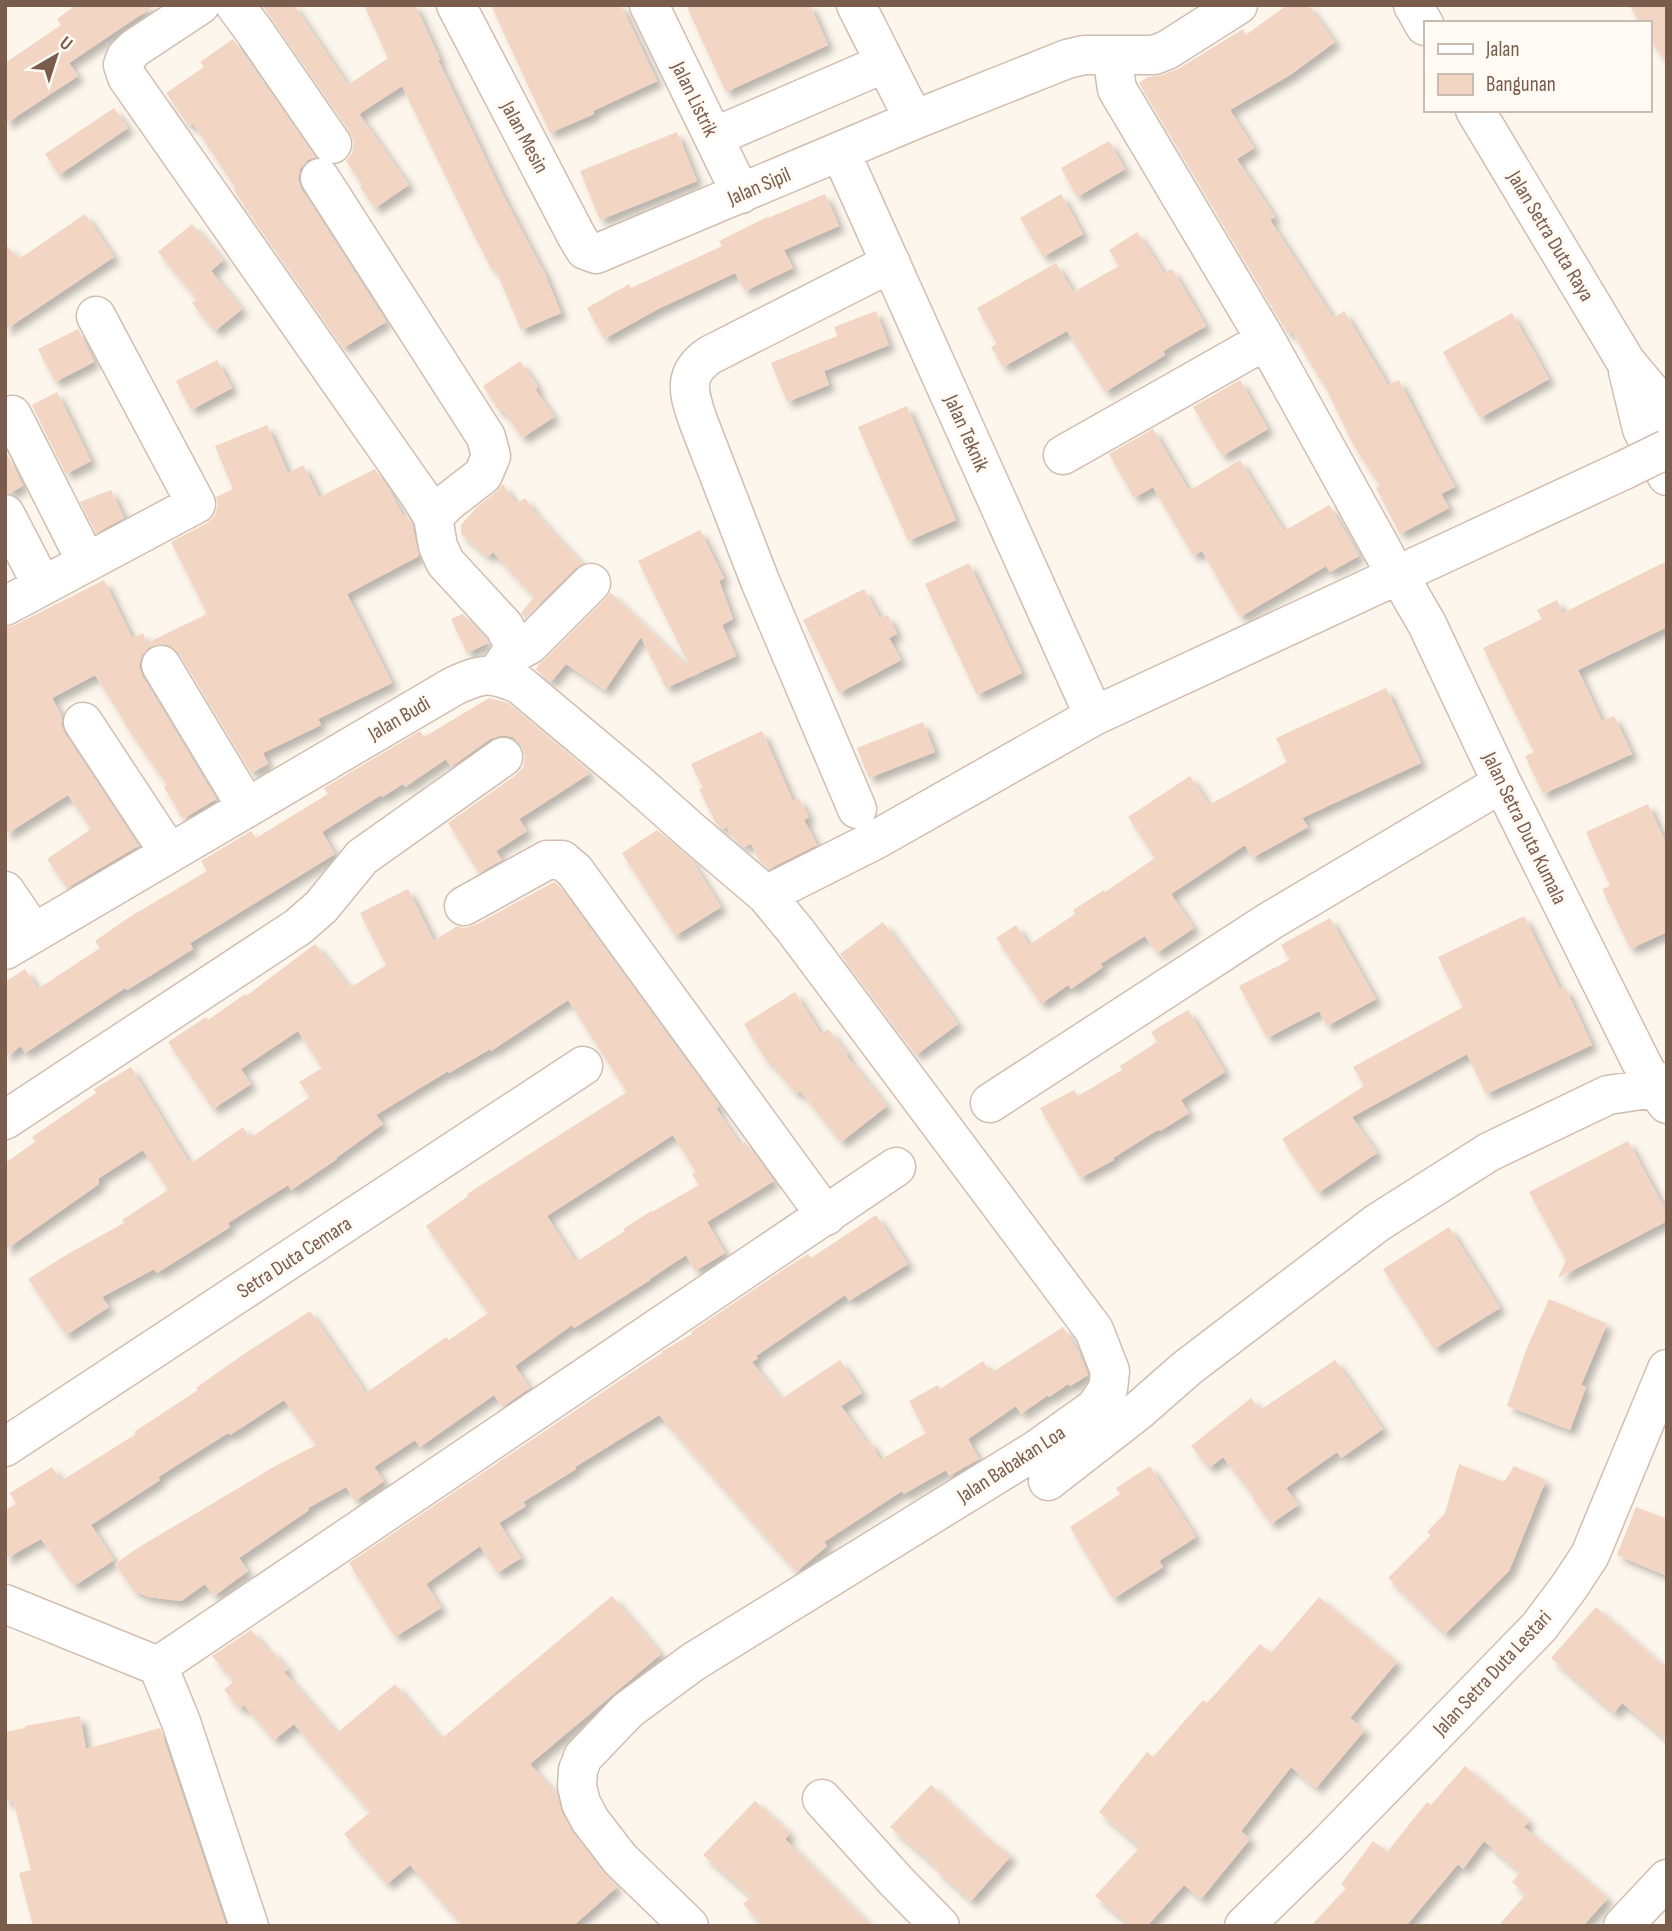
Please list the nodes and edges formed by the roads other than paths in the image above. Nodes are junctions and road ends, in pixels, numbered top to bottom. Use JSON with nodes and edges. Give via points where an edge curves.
{"nodes":[{"id":1,"x":200,"y":5,"type":"edge"},
{"id":2,"x":234,"y":5,"type":"edge"},
{"id":3,"x":456,"y":5,"type":"edge"},
{"id":4,"x":649,"y":5,"type":"edge"},
{"id":5,"x":856,"y":5,"type":"edge"},
{"id":6,"x":1238,"y":5,"type":"edge"},
{"id":7,"x":1413,"y":5,"type":"edge"},
{"id":8,"x":1424,"y":24,"type":"edge"},
{"id":9,"x":1112,"y":55,"type":"junction"},
{"id":10,"x":885,"y":63,"type":"junction"},
{"id":11,"x":1476,"y":112,"type":"edge"},
{"id":12,"x":914,"y":120,"type":"junction"},
{"id":13,"x":714,"y":137,"type":"junction"},
{"id":14,"x":840,"y":151,"type":"junction"},
{"id":15,"x":741,"y":194,"type":"junction"},
{"id":16,"x":605,"y":251,"type":"joint"},
{"id":17,"x":891,"y":263,"type":"junction"},
{"id":18,"x":96,"y":316,"type":"dead end"},
{"id":19,"x":1266,"y":340,"type":"junction"},
{"id":20,"x":1626,"y":362,"type":"junction"},
{"id":21,"x":1667,"y":411,"type":"edge"},
{"id":22,"x":12,"y":415,"type":"dead end"},
{"id":23,"x":1667,"y":449,"type":"edge"},
{"id":24,"x":1063,"y":455,"type":"dead end"},
{"id":25,"x":1667,"y":476,"type":"edge"},
{"id":26,"x":5,"y":514,"type":"edge"},
{"id":27,"x":433,"y":517,"type":"junction"},
{"id":28,"x":1385,"y":557,"type":"dead end"},
{"id":29,"x":86,"y":561,"type":"junction"},
{"id":30,"x":591,"y":583,"type":"dead end"},
{"id":31,"x":43,"y":586,"type":"junction"},
{"id":32,"x":1409,"y":593,"type":"dead end"},
{"id":33,"x":5,"y":606,"type":"edge"},
{"id":34,"x":161,"y":665,"type":"dead end"},
{"id":35,"x":503,"y":665,"type":"junction"},
{"id":36,"x":1094,"y":716,"type":"junction"},
{"id":37,"x":83,"y":722,"type":"dead end"},
{"id":38,"x":503,"y":757,"type":"dead end"},
{"id":39,"x":1502,"y":783,"type":"junction"},
{"id":40,"x":247,"y":808,"type":"junction"},
{"id":41,"x":857,"y":809,"type":"dead end"},
{"id":42,"x":168,"y":854,"type":"junction"},
{"id":43,"x":5,"y":891,"type":"edge"},
{"id":44,"x":766,"y":895,"type":"junction"},
{"id":45,"x":464,"y":906,"type":"dead end"},
{"id":46,"x":19,"y":941,"type":"edge"},
{"id":47,"x":583,"y":1066,"type":"dead end"},
{"id":48,"x":1659,"y":1077,"type":"edge"},
{"id":49,"x":990,"y":1103,"type":"dead end"},
{"id":50,"x":5,"y":1120,"type":"edge"},
{"id":51,"x":896,"y":1167,"type":"dead end"},
{"id":52,"x":826,"y":1216,"type":"junction"},
{"id":53,"x":1667,"y":1369,"type":"edge"},
{"id":54,"x":5,"y":1447,"type":"edge"},
{"id":55,"x":1048,"y":1481,"type":"dead end"},
{"id":56,"x":5,"y":1604,"type":"edge"},
{"id":57,"x":158,"y":1666,"type":"junction"},
{"id":58,"x":822,"y":1799,"type":"dead end"},
{"id":59,"x":1667,"y":1879,"type":"edge"},
{"id":60,"x":249,"y":1926,"type":"edge"},
{"id":61,"x":689,"y":1926,"type":"edge"},
{"id":62,"x":940,"y":1926,"type":"edge"},
{"id":63,"x":1244,"y":1926,"type":"edge"},
{"id":64,"x":1623,"y":1926,"type":"edge"}],
"edges":[{"from":1,"to":27,"type":"street","via":[[135,48],[122,65],[127,77]]},
{"from":2,"to":27,"type":"street","via":[[257,35],[486,437],[491,456],[483,475]]},
{"from":3,"to":16,"type":"street","name":"Jalan Mesin","via":[[585,250]]},
{"from":4,"to":13,"type":"street","name":"Jalan Listrik"},
{"from":5,"to":10,"type":"street"},
{"from":6,"to":9,"type":"street","name":"Jalan Sipil","via":[[1161,53]]},
{"from":7,"to":8,"type":"street"},
{"from":9,"to":12,"type":"street","name":"Jalan Sipil","via":[[1067,58]]},
{"from":9,"to":19,"type":"street","via":[[1117,89]]},
{"from":10,"to":12,"type":"street"},
{"from":10,"to":13,"type":"street"},
{"from":11,"to":20,"type":"street","name":"Jalan Setra Duta Raya"},
{"from":12,"to":14,"type":"street","name":"Jalan Sipil"},
{"from":13,"to":15,"type":"street","name":"Jalan Listrik"},
{"from":14,"to":15,"type":"street","name":"Jalan Sipil"},
{"from":14,"to":17,"type":"street","name":"Jalan Teknik"},
{"from":15,"to":16,"type":"street","name":"Jalan Sipil"},
{"from":17,"to":36,"type":"street","name":"Jalan Teknik"},
{"from":17,"to":41,"type":"street","via":[[710,355],[690,379],[689,395],[760,581]]},
{"from":18,"to":29,"type":"street","via":[[196,503]]},
{"from":19,"to":24,"type":"street"},
{"from":19,"to":28,"type":"street"},
{"from":20,"to":21,"type":"street","name":"Jalan Setra Duta Raya"},
{"from":20,"to":25,"type":"street","name":"Jalan Setra Duta Raya","via":[[1642,429]]},
{"from":22,"to":29,"type":"street"},
{"from":23,"to":36,"type":"street","bridge":true},
{"from":26,"to":31,"type":"street"},
{"from":27,"to":35,"type":"street","via":[[445,562],[513,643]]},
{"from":29,"to":31,"type":"street"},
{"from":30,"to":35,"type":"street"},
{"from":31,"to":33,"type":"street"},
{"from":32,"to":39,"type":"street","name":"Jalan Setra Duta Kumala"},
{"from":34,"to":40,"type":"street"},
{"from":35,"to":40,"type":"street","name":"Jalan Budi","via":[[454,686]]},
{"from":35,"to":44,"type":"street","via":[[519,684]]},
{"from":36,"to":44,"type":"street","via":[[877,839]]},
{"from":37,"to":42,"type":"street"},
{"from":38,"to":50,"type":"street","via":[[362,857],[299,928]]},
{"from":39,"to":48,"type":"street","name":"Jalan Setra Duta Kumala"},
{"from":39,"to":49,"type":"street","via":[[1270,921]]},
{"from":40,"to":42,"type":"street","name":"Jalan Budi"},
{"from":42,"to":46,"type":"street","name":"Jalan Budi"},
{"from":43,"to":46,"type":"street"},
{"from":44,"to":61,"type":"street","name":"Jalan Babakan Loa","via":[[1094,1330],[1110,1371],[1108,1390],[1095,1408],[1036,1450],[693,1662],[628,1710],[583,1757],[577,1786],[590,1820],[620,1859]]},
{"from":45,"to":52,"type":"street","via":[[548,860],[568,865]]},
{"from":47,"to":54,"type":"street","name":"Setra Duta Cemara"},
{"from":48,"to":55,"type":"street","via":[[1608,1095],[1489,1152],[1377,1223]]},
{"from":51,"to":52,"type":"street"},
{"from":52,"to":57,"type":"street"},
{"from":53,"to":63,"type":"street","name":"Jalan Setra Duta Lestari","via":[[1590,1555],[1539,1627]]},
{"from":56,"to":57,"type":"street"},
{"from":57,"to":60,"type":"street","via":[[181,1721]]},
{"from":58,"to":62,"type":"street"},
{"from":59,"to":64,"type":"street"}]}
